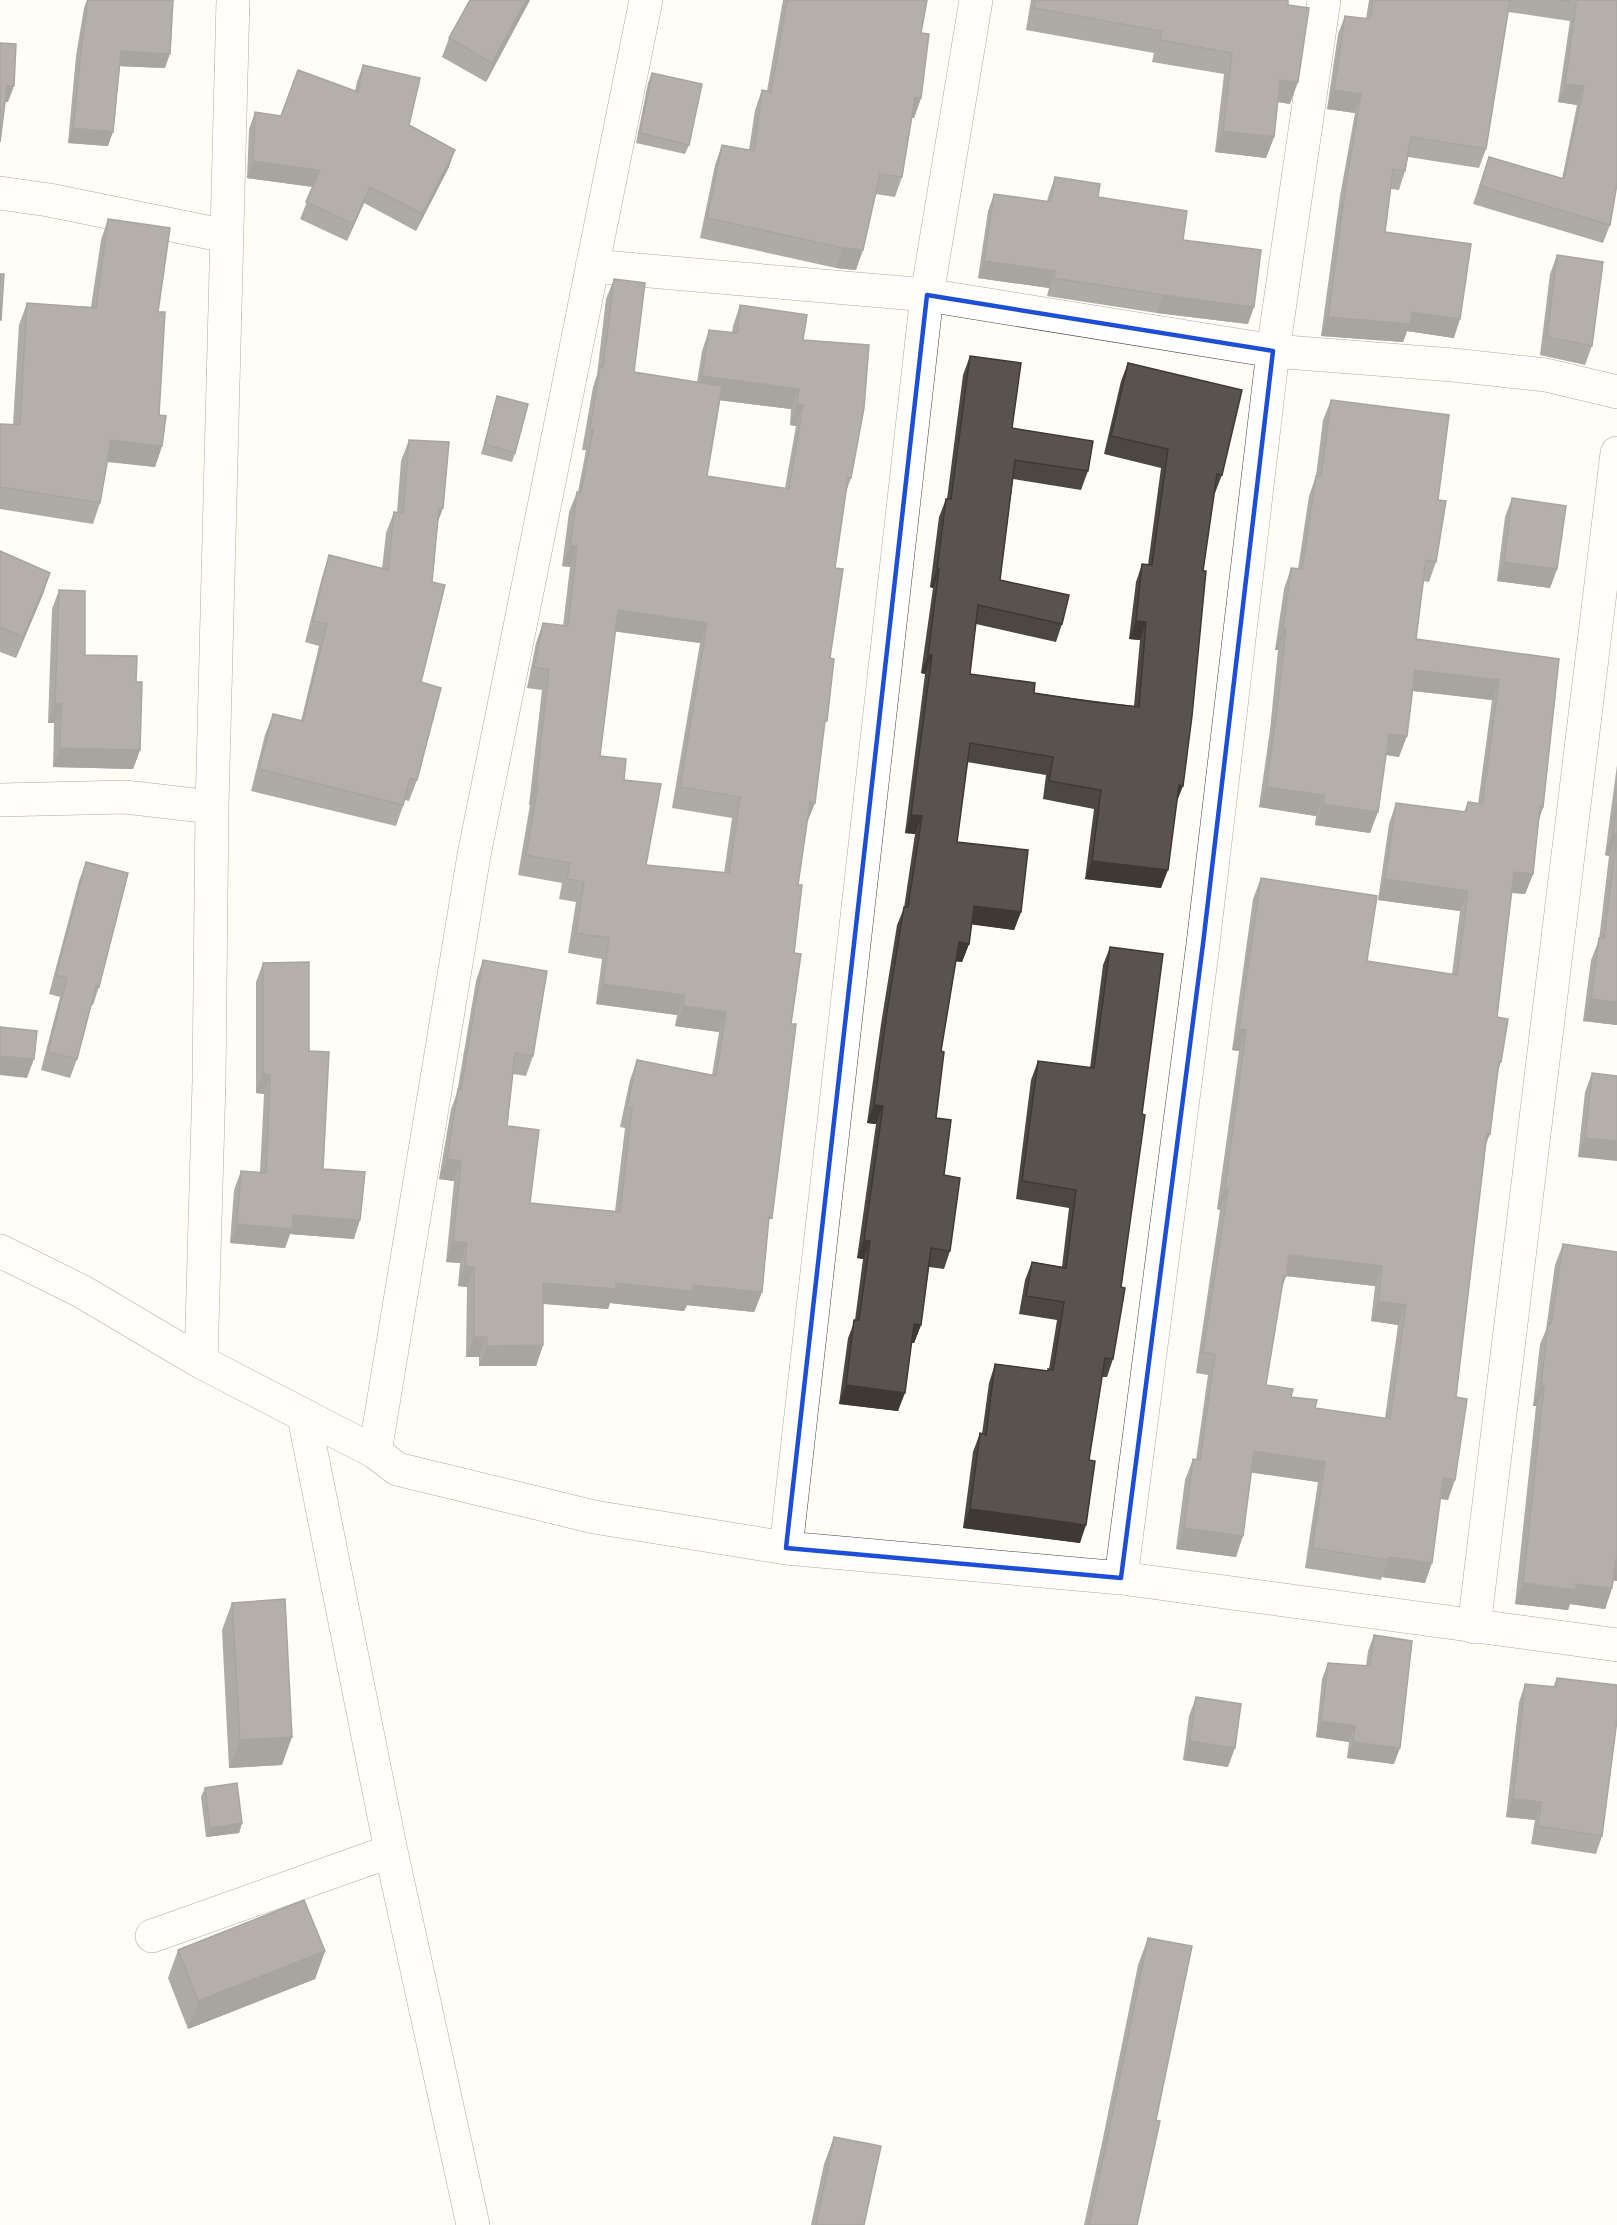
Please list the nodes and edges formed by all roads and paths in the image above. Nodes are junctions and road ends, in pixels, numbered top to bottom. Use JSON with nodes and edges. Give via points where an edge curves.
{"nodes":[{"id":1,"x":233,"y":0,"type":"edge"},
{"id":2,"x":646,"y":0,"type":"edge"},
{"id":3,"x":976,"y":0,"type":"edge"},
{"id":4,"x":1324,"y":0,"type":"edge"},
{"id":5,"x":0,"y":193,"type":"edge"},
{"id":6,"x":226,"y":236,"type":"junction"},
{"id":7,"x":592,"y":266,"type":"junction"},
{"id":8,"x":927,"y":295,"type":"junction"},
{"id":9,"x":1273,"y":351,"type":"junction"},
{"id":10,"x":1617,"y":392,"type":"edge"},
{"id":11,"x":1617,"y":453,"type":"edge"},
{"id":12,"x":0,"y":800,"type":"edge"},
{"id":13,"x":212,"y":807,"type":"junction"},
{"id":14,"x":0,"y":1251,"type":"edge"},
{"id":15,"x":201,"y":1362,"type":"junction"},
{"id":16,"x":304,"y":1417,"type":"junction"},
{"id":17,"x":375,"y":1452,"type":"junction"},
{"id":18,"x":786,"y":1548,"type":"junction"},
{"id":19,"x":1121,"y":1578,"type":"junction"},
{"id":20,"x":1474,"y":1627,"type":"junction"},
{"id":21,"x":1617,"y":1645,"type":"edge"},
{"id":22,"x":391,"y":1851,"type":"junction"},
{"id":23,"x":152,"y":1936,"type":"dead end"},
{"id":24,"x":473,"y":2225,"type":"edge"}],
"edges":[{"from":1,"to":6,"type":"street"},
{"from":2,"to":7,"type":"street"},
{"from":3,"to":8,"type":"street"},
{"from":4,"to":9,"type":"street"},
{"from":5,"to":6,"type":"street"},
{"from":6,"to":13,"type":"street"},
{"from":7,"to":8,"type":"street"},
{"from":7,"to":17,"type":"street","via":[[474,855]]},
{"from":8,"to":9,"type":"street"},
{"from":8,"to":18,"type":"street"},
{"from":9,"to":10,"type":"street","via":[[1546,375]]},
{"from":9,"to":19,"type":"street","via":[[1203,944]]},
{"from":11,"to":20,"type":"street"},
{"from":12,"to":13,"type":"street","via":[[125,797]]},
{"from":13,"to":15,"type":"street"},
{"from":14,"to":15,"type":"street","via":[[81,1291]]},
{"from":15,"to":16,"type":"street"},
{"from":16,"to":17,"type":"street"},
{"from":16,"to":22,"type":"street"},
{"from":17,"to":18,"type":"street","via":[[397,1469],[594,1517]]},
{"from":18,"to":19,"type":"street"},
{"from":19,"to":20,"type":"street"},
{"from":20,"to":21,"type":"street"},
{"from":22,"to":23,"type":"street"},
{"from":22,"to":24,"type":"street"}]}
